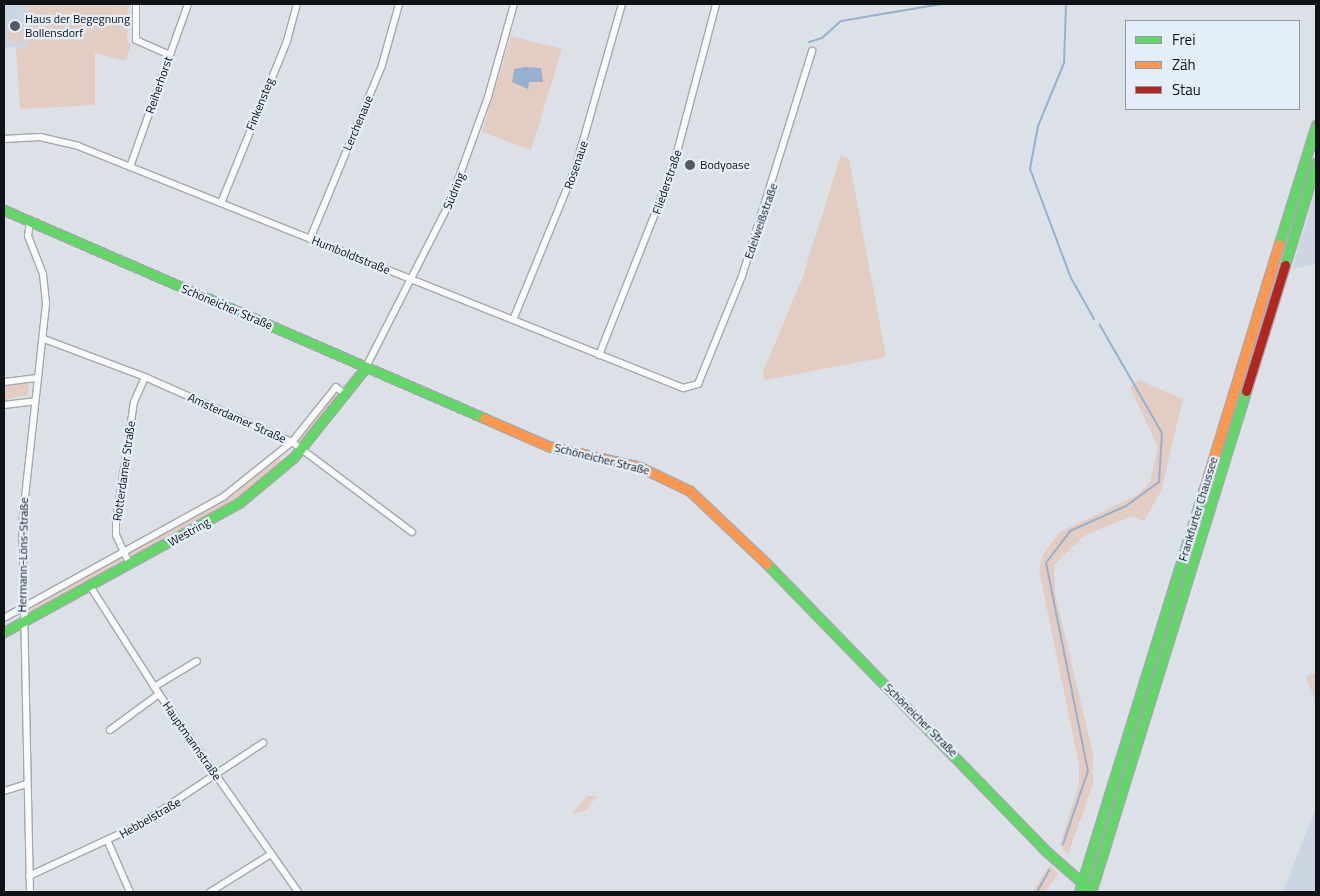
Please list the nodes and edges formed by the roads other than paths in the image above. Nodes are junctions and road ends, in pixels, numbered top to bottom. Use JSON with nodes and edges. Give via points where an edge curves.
{"nodes":[{"id":1,"x":136,"y":4,"type":"edge"},
{"id":2,"x":188,"y":4,"type":"edge"},
{"id":3,"x":297,"y":4,"type":"edge"},
{"id":4,"x":399,"y":4,"type":"edge"},
{"id":5,"x":514,"y":4,"type":"edge"},
{"id":6,"x":622,"y":4,"type":"edge"},
{"id":7,"x":716,"y":4,"type":"edge"},
{"id":8,"x":812,"y":51,"type":"dead end"},
{"id":9,"x":170,"y":55,"type":"junction"},
{"id":10,"x":1316,"y":125,"type":"edge"},
{"id":11,"x":4,"y":138,"type":"edge"},
{"id":12,"x":1316,"y":163,"type":"edge"},
{"id":13,"x":130,"y":167,"type":"junction"},
{"id":14,"x":221,"y":203,"type":"junction"},
{"id":15,"x":4,"y":210,"type":"edge"},
{"id":16,"x":30,"y":222,"type":"junction"},
{"id":17,"x":310,"y":239,"type":"junction"},
{"id":18,"x":413,"y":281,"type":"junction"},
{"id":19,"x":513,"y":320,"type":"junction"},
{"id":20,"x":44,"y":339,"type":"junction"},
{"id":21,"x":599,"y":355,"type":"junction"},
{"id":22,"x":366,"y":367,"type":"junction"},
{"id":23,"x":145,"y":377,"type":"junction"},
{"id":24,"x":38,"y":378,"type":"junction"},
{"id":25,"x":4,"y":382,"type":"edge"},
{"id":26,"x":696,"y":386,"type":"joint"},
{"id":27,"x":345,"y":394,"type":"junction"},
{"id":28,"x":35,"y":401,"type":"junction"},
{"id":29,"x":4,"y":405,"type":"edge"},
{"id":30,"x":292,"y":442,"type":"junction"},
{"id":31,"x":301,"y":449,"type":"junction"},
{"id":32,"x":412,"y":532,"type":"dead end"},
{"id":33,"x":123,"y":554,"type":"junction"},
{"id":34,"x":130,"y":565,"type":"junction"},
{"id":35,"x":90,"y":586,"type":"junction"},
{"id":36,"x":21,"y":608,"type":"junction"},
{"id":37,"x":4,"y":618,"type":"edge"},
{"id":38,"x":22,"y":622,"type":"junction"},
{"id":39,"x":4,"y":632,"type":"edge"},
{"id":40,"x":197,"y":661,"type":"dead end"},
{"id":41,"x":154,"y":687,"type":"junction"},
{"id":42,"x":159,"y":694,"type":"junction"},
{"id":43,"x":110,"y":730,"type":"dead end"},
{"id":44,"x":262,"y":742,"type":"dead end"},
{"id":45,"x":216,"y":776,"type":"junction"},
{"id":46,"x":26,"y":784,"type":"junction"},
{"id":47,"x":4,"y":791,"type":"edge"},
{"id":48,"x":108,"y":842,"type":"junction"},
{"id":49,"x":271,"y":854,"type":"junction"},
{"id":50,"x":30,"y":876,"type":"junction"},
{"id":51,"x":1080,"y":888,"type":"edge"},
{"id":52,"x":30,"y":892,"type":"edge"},
{"id":53,"x":130,"y":892,"type":"edge"},
{"id":54,"x":210,"y":892,"type":"edge"},
{"id":55,"x":298,"y":892,"type":"edge"},
{"id":56,"x":1092,"y":892,"type":"edge"}],
"edges":[{"from":1,"to":9,"type":"street","via":[[136,40]]},
{"from":2,"to":9,"type":"street","name":"Reiherhorst"},
{"from":3,"to":14,"type":"street","name":"Finkensteg","via":[[287,41]]},
{"from":4,"to":17,"type":"street","name":"Lerchenaue","via":[[382,65]]},
{"from":5,"to":18,"type":"street","name":"Südring","via":[[476,133]]},
{"from":6,"to":19,"type":"street","name":"Rosenaue","via":[[576,169]]},
{"from":7,"to":21,"type":"street","name":"Fliederstraße","via":[[672,171]]},
{"from":8,"to":26,"type":"street","name":"Edelweißstraße","via":[[757,235]]},
{"from":9,"to":13,"type":"street","name":"Reiherhorst"},
{"from":10,"to":51,"type":"main road","name":"Frankfurter Chaussee"},
{"from":11,"to":13,"type":"street","name":"Humboldtstraße","via":[[56,140]]},
{"from":12,"to":56,"type":"main road","name":"Frankfurter Chaussee"},
{"from":13,"to":14,"type":"street","name":"Humboldtstraße"},
{"from":14,"to":17,"type":"street","name":"Humboldtstraße"},
{"from":15,"to":16,"type":"main road","name":"Schöneicher Straße"},
{"from":16,"to":20,"type":"street","name":"Hermann-Löns-Straße","via":[[28,236],[45,287]]},
{"from":16,"to":22,"type":"main road","name":"Schöneicher Straße"},
{"from":17,"to":18,"type":"street","name":"Humboldtstraße"},
{"from":18,"to":19,"type":"street","name":"Humboldtstraße"},
{"from":18,"to":22,"type":"street","name":"Südring"},
{"from":19,"to":21,"type":"street","name":"Humboldtstraße"},
{"from":20,"to":23,"type":"street","name":"Amsterdamer Straße"},
{"from":20,"to":24,"type":"street","name":"Hermann-Löns-Straße"},
{"from":21,"to":26,"type":"street","name":"Humboldtstraße","via":[[683,388]]},
{"from":22,"to":27,"type":"main road","name":"Westring"},
{"from":22,"to":51,"type":"main road","name":"Schöneicher Straße","via":[[548,446],[650,470],[702,500]]},
{"from":23,"to":30,"type":"street","name":"Amsterdamer Straße"},
{"from":23,"to":33,"type":"street","name":"Rotterdamer Straße","via":[[134,402],[116,514],[116,535]]},
{"from":24,"to":25,"type":"street"},
{"from":24,"to":28,"type":"street","name":"Hermann-Löns-Straße"},
{"from":27,"to":30,"type":"street","name":"Westring","via":[[336,387]]},
{"from":27,"to":31,"type":"main road","name":"Westring"},
{"from":28,"to":29,"type":"street"},
{"from":28,"to":36,"type":"street","name":"Hermann-Löns-Straße","via":[[24,497]]},
{"from":30,"to":31,"type":"street","name":"Amsterdamer Straße"},
{"from":30,"to":33,"type":"street","name":"Westring","via":[[223,497]]},
{"from":31,"to":32,"type":"street","name":"Amsterdamer Straße"},
{"from":31,"to":34,"type":"main road","name":"Westring","via":[[225,512]]},
{"from":33,"to":34,"type":"street","name":"Rotterdamer Straße"},
{"from":33,"to":36,"type":"street","name":"Westring"},
{"from":34,"to":35,"type":"main road","name":"Westring"},
{"from":35,"to":38,"type":"main road","name":"Westring"},
{"from":35,"to":41,"type":"street","name":"Hauptmannstraße"},
{"from":36,"to":37,"type":"street","name":"Westring"},
{"from":36,"to":38,"type":"street","name":"Hermann-Löns-Straße"},
{"from":38,"to":39,"type":"main road","name":"Westring"},
{"from":38,"to":46,"type":"street","name":"Hermann-Löns-Straße"},
{"from":40,"to":41,"type":"street"},
{"from":41,"to":42,"type":"street","name":"Hauptmannstraße"},
{"from":42,"to":43,"type":"street"},
{"from":42,"to":45,"type":"street","name":"Hauptmannstraße"},
{"from":44,"to":45,"type":"street","name":"Hebbelstraße"},
{"from":45,"to":48,"type":"street","name":"Hebbelstraße"},
{"from":45,"to":49,"type":"street","name":"Hauptmannstraße"},
{"from":46,"to":47,"type":"street"},
{"from":46,"to":50,"type":"street","name":"Hermann-Löns-Straße"},
{"from":48,"to":50,"type":"street","name":"Hebbelstraße"},
{"from":48,"to":53,"type":"street"},
{"from":49,"to":54,"type":"street"},
{"from":49,"to":55,"type":"street","name":"Hauptmannstraße"},
{"from":50,"to":52,"type":"street","name":"Hermann-Löns-Straße"},
{"from":51,"to":56,"type":"main road","name":"Schöneicher Straße"}]}
